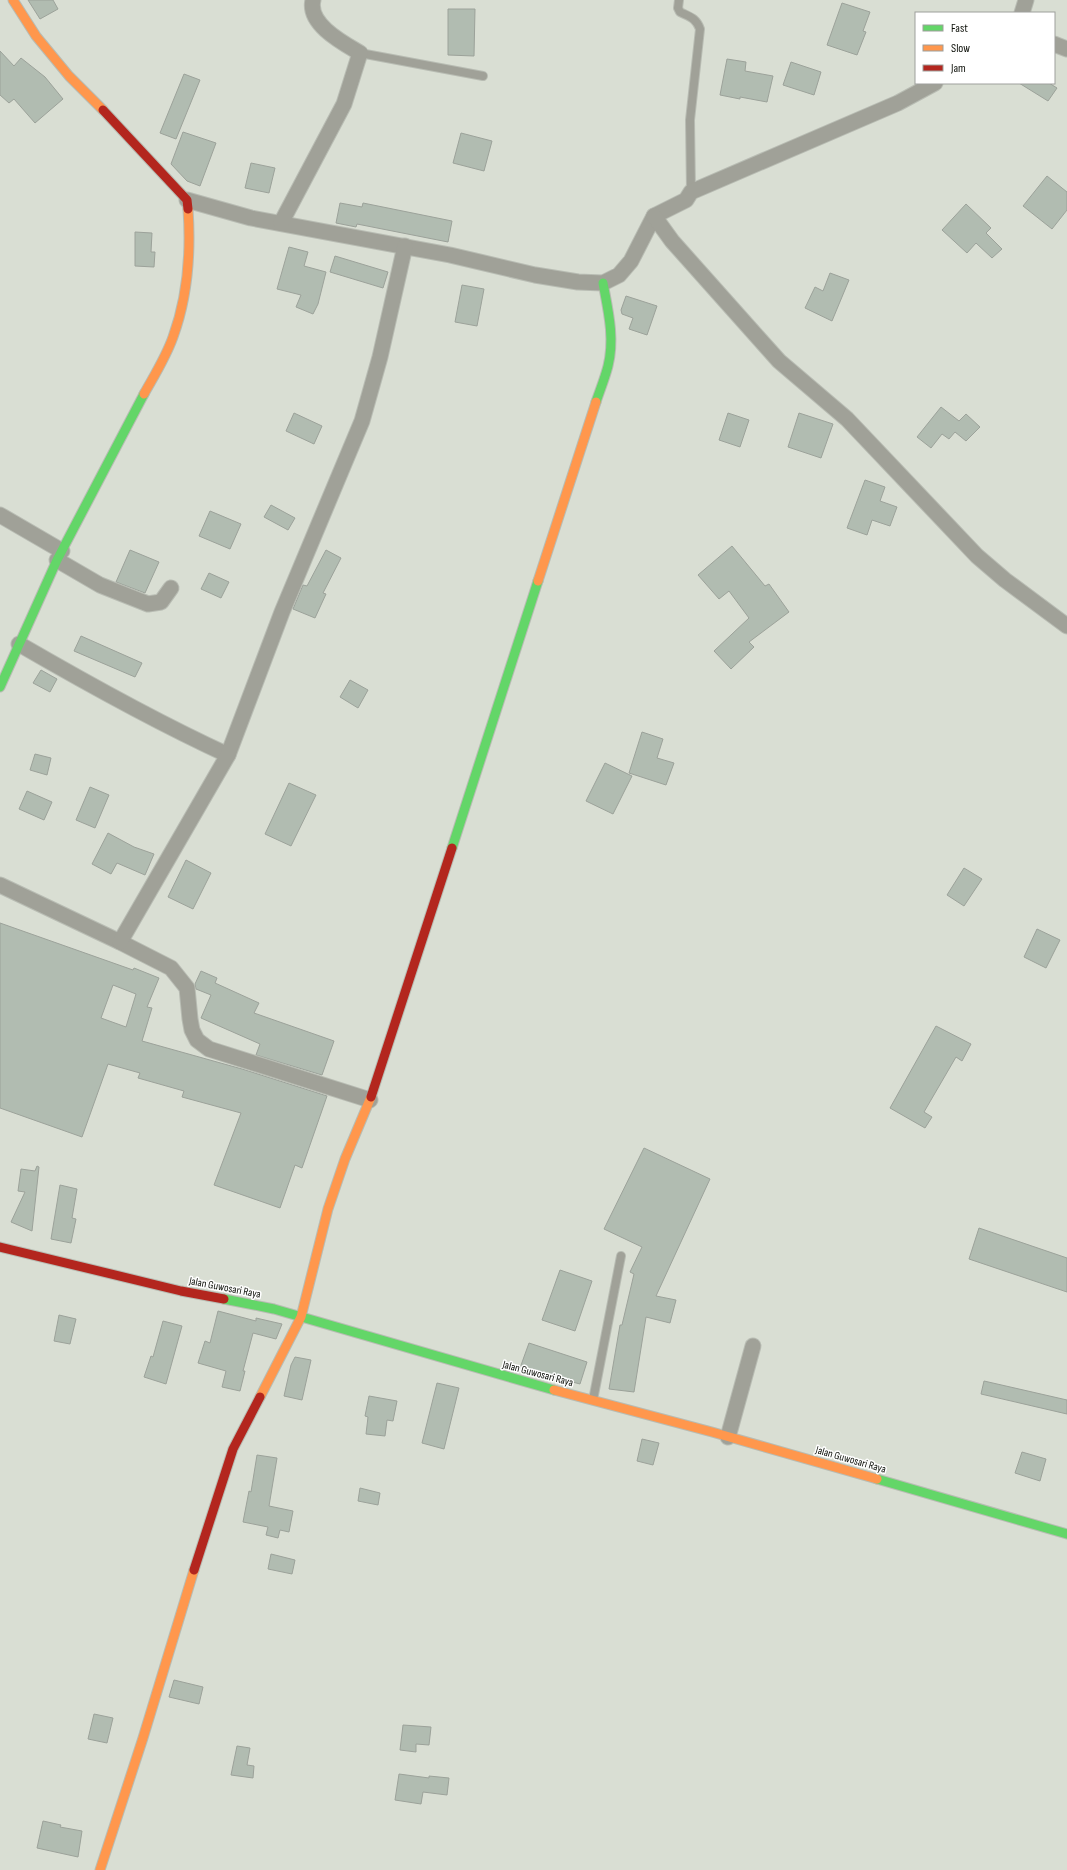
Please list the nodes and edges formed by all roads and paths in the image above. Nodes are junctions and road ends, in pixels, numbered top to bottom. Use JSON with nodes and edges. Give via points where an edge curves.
{"nodes":[{"id":1,"x":13,"y":0,"type":"edge"},
{"id":2,"x":313,"y":0,"type":"edge"},
{"id":3,"x":679,"y":0,"type":"edge"},
{"id":4,"x":1026,"y":0,"type":"edge"},
{"id":5,"x":1022,"y":12,"type":"edge"},
{"id":6,"x":1055,"y":44,"type":"edge"},
{"id":7,"x":1067,"y":49,"type":"edge"},
{"id":8,"x":360,"y":53,"type":"junction"},
{"id":9,"x":483,"y":76,"type":"dead end"},
{"id":10,"x":933,"y":84,"type":"edge"},
{"id":11,"x":692,"y":192,"type":"junction"},
{"id":12,"x":188,"y":200,"type":"junction"},
{"id":13,"x":654,"y":216,"type":"junction"},
{"id":14,"x":281,"y":223,"type":"junction"},
{"id":15,"x":405,"y":246,"type":"junction"},
{"id":16,"x":603,"y":283,"type":"junction"},
{"id":17,"x":0,"y":515,"type":"edge"},
{"id":18,"x":59,"y":556,"type":"junction"},
{"id":19,"x":171,"y":588,"type":"dead end"},
{"id":20,"x":1067,"y":626,"type":"edge"},
{"id":21,"x":19,"y":644,"type":"junction"},
{"id":22,"x":0,"y":687,"type":"edge"},
{"id":23,"x":228,"y":756,"type":"junction"},
{"id":24,"x":0,"y":885,"type":"edge"},
{"id":25,"x":120,"y":942,"type":"junction"},
{"id":26,"x":370,"y":1100,"type":"junction"},
{"id":27,"x":0,"y":1247,"type":"edge"},
{"id":28,"x":621,"y":1256,"type":"dead end"},
{"id":29,"x":301,"y":1318,"type":"junction"},
{"id":30,"x":753,"y":1346,"type":"dead end"},
{"id":31,"x":592,"y":1400,"type":"junction"},
{"id":32,"x":728,"y":1437,"type":"junction"},
{"id":33,"x":1067,"y":1534,"type":"edge"},
{"id":34,"x":100,"y":1870,"type":"edge"}],
"edges":[{"from":1,"to":12,"type":"street","via":[[36,36],[69,76],[124,130]]},
{"from":2,"to":8,"type":"street","via":[[312,5],[321,27]]},
{"from":3,"to":11,"type":"lane","via":[[680,12],[691,16],[700,29],[690,120]]},
{"from":4,"to":5,"type":"street"},
{"from":6,"to":7,"type":"street"},
{"from":8,"to":9,"type":"lane"},
{"from":8,"to":14,"type":"street","via":[[344,104]]},
{"from":10,"to":11,"type":"street","via":[[898,103]]},
{"from":11,"to":13,"type":"street","via":[[686,200]]},
{"from":12,"to":14,"type":"street","via":[[250,218]]},
{"from":12,"to":18,"type":"street","via":[[188,273],[173,337]]},
{"from":13,"to":16,"type":"street","via":[[631,261],[619,275]]},
{"from":13,"to":20,"type":"street","via":[[672,241],[779,361],[847,420],[976,556]]},
{"from":14,"to":15,"type":"street"},
{"from":15,"to":16,"type":"street","via":[[535,275]]},
{"from":15,"to":23,"type":"street","via":[[380,357],[362,421],[282,612]]},
{"from":16,"to":26,"type":"street","via":[[612,330],[608,366]]},
{"from":17,"to":18,"type":"street"},
{"from":18,"to":19,"type":"street","via":[[100,585],[148,604],[162,602]]},
{"from":18,"to":21,"type":"street"},
{"from":21,"to":22,"type":"street"},
{"from":21,"to":23,"type":"street","via":[[117,700]]},
{"from":23,"to":25,"type":"street"},
{"from":24,"to":25,"type":"street"},
{"from":25,"to":26,"type":"street","via":[[171,968],[181,978],[187,988],[192,1030],[197,1040],[209,1048]]},
{"from":26,"to":29,"type":"street","via":[[345,1159],[328,1209]]},
{"from":27,"to":29,"type":"street","name":"Jalan Guwosari Raya","via":[[174,1289],[274,1309]]},
{"from":28,"to":31,"type":"lane"},
{"from":29,"to":31,"type":"street","name":"Jalan Guwosari Raya"},
{"from":29,"to":34,"type":"street","via":[[233,1449]]},
{"from":30,"to":32,"type":"street"},
{"from":31,"to":32,"type":"street","name":"Jalan Guwosari Raya"},
{"from":32,"to":33,"type":"street","name":"Jalan Guwosari Raya"}]}
